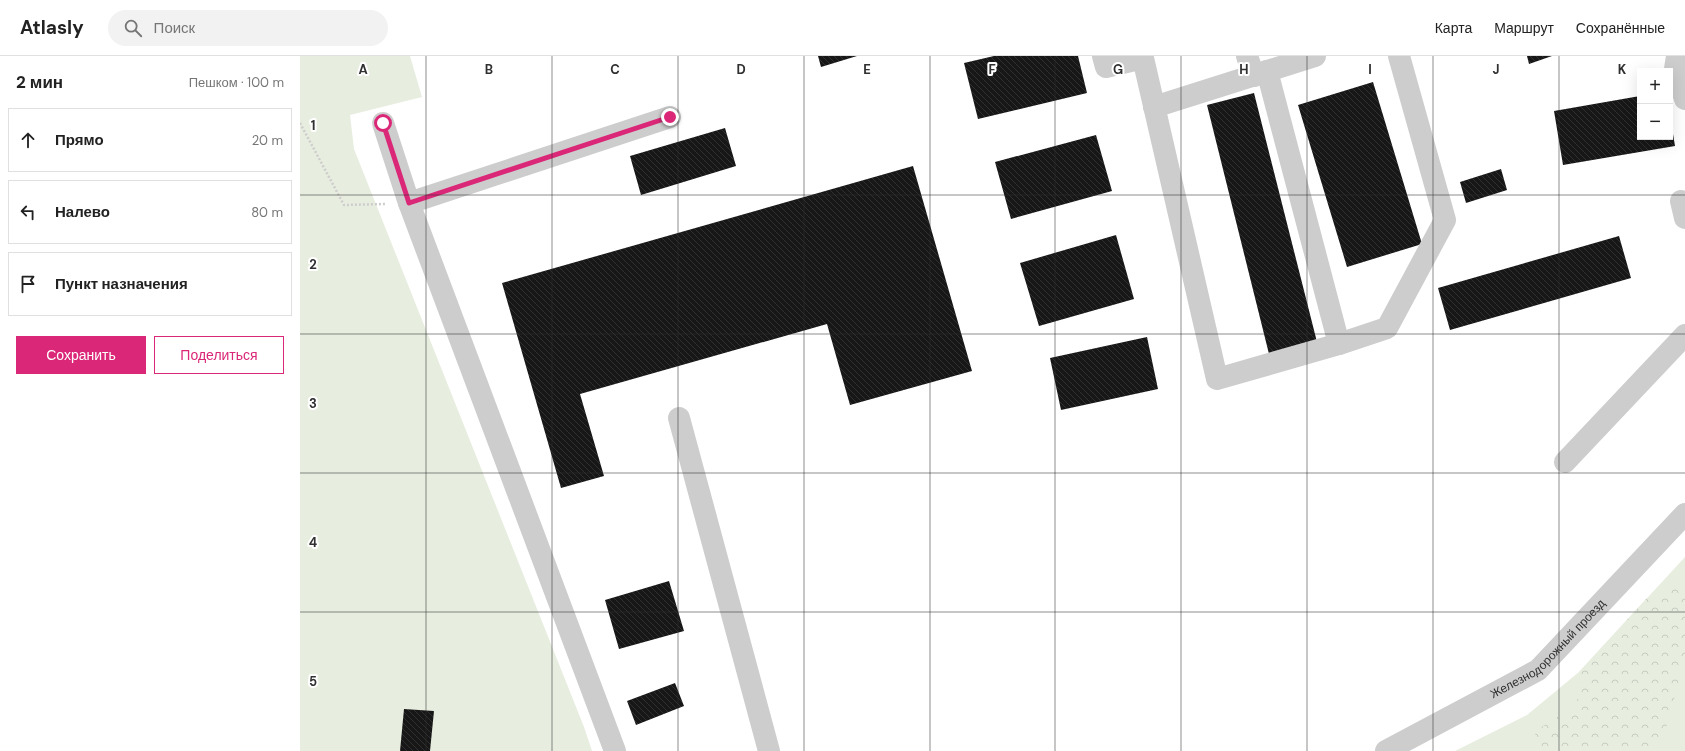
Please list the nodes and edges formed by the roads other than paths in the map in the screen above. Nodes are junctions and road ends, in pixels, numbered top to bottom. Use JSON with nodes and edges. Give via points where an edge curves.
{"nodes":[{"id":1,"x":1103,"y":56,"type":"edge"},
{"id":2,"x":1315,"y":56,"type":"edge"},
{"id":3,"x":1399,"y":56,"type":"edge"},
{"id":4,"x":1677,"y":56,"type":"edge"},
{"id":5,"x":1256,"y":68,"type":"edge"},
{"id":6,"x":1685,"y":99,"type":"edge"},
{"id":7,"x":1154,"y":107,"type":"junction"},
{"id":8,"x":670,"y":117,"type":"dead end"},
{"id":9,"x":383,"y":123,"type":"dead end"},
{"id":10,"x":409,"y":203,"type":"junction"},
{"id":11,"x":1685,"y":335,"type":"edge"},
{"id":12,"x":1339,"y":344,"type":"junction"},
{"id":13,"x":679,"y":418,"type":"dead end"},
{"id":14,"x":1565,"y":462,"type":"dead end"},
{"id":15,"x":1685,"y":514,"type":"edge"},
{"id":16,"x":615,"y":751,"type":"edge"},
{"id":17,"x":770,"y":751,"type":"edge"},
{"id":18,"x":1386,"y":751,"type":"edge"}],
"edges":[{"from":1,"to":7,"type":"street","via":[[1106,67],[1143,58]]},
{"from":2,"to":5,"type":"street"},
{"from":3,"to":12,"type":"street","via":[[1445,220],[1387,328]]},
{"from":4,"to":6,"type":"street","via":[[1675,69]]},
{"from":5,"to":7,"type":"street"},
{"from":5,"to":12,"type":"street"},
{"from":7,"to":12,"type":"street","via":[[1217,379]]},
{"from":8,"to":10,"type":"street"},
{"from":9,"to":10,"type":"street"},
{"from":10,"to":16,"type":"street"},
{"from":11,"to":14,"type":"street"},
{"from":13,"to":17,"type":"street"},
{"from":15,"to":18,"type":"street","name":"Железнодорожный проезд","via":[[1538,670]]}]}
